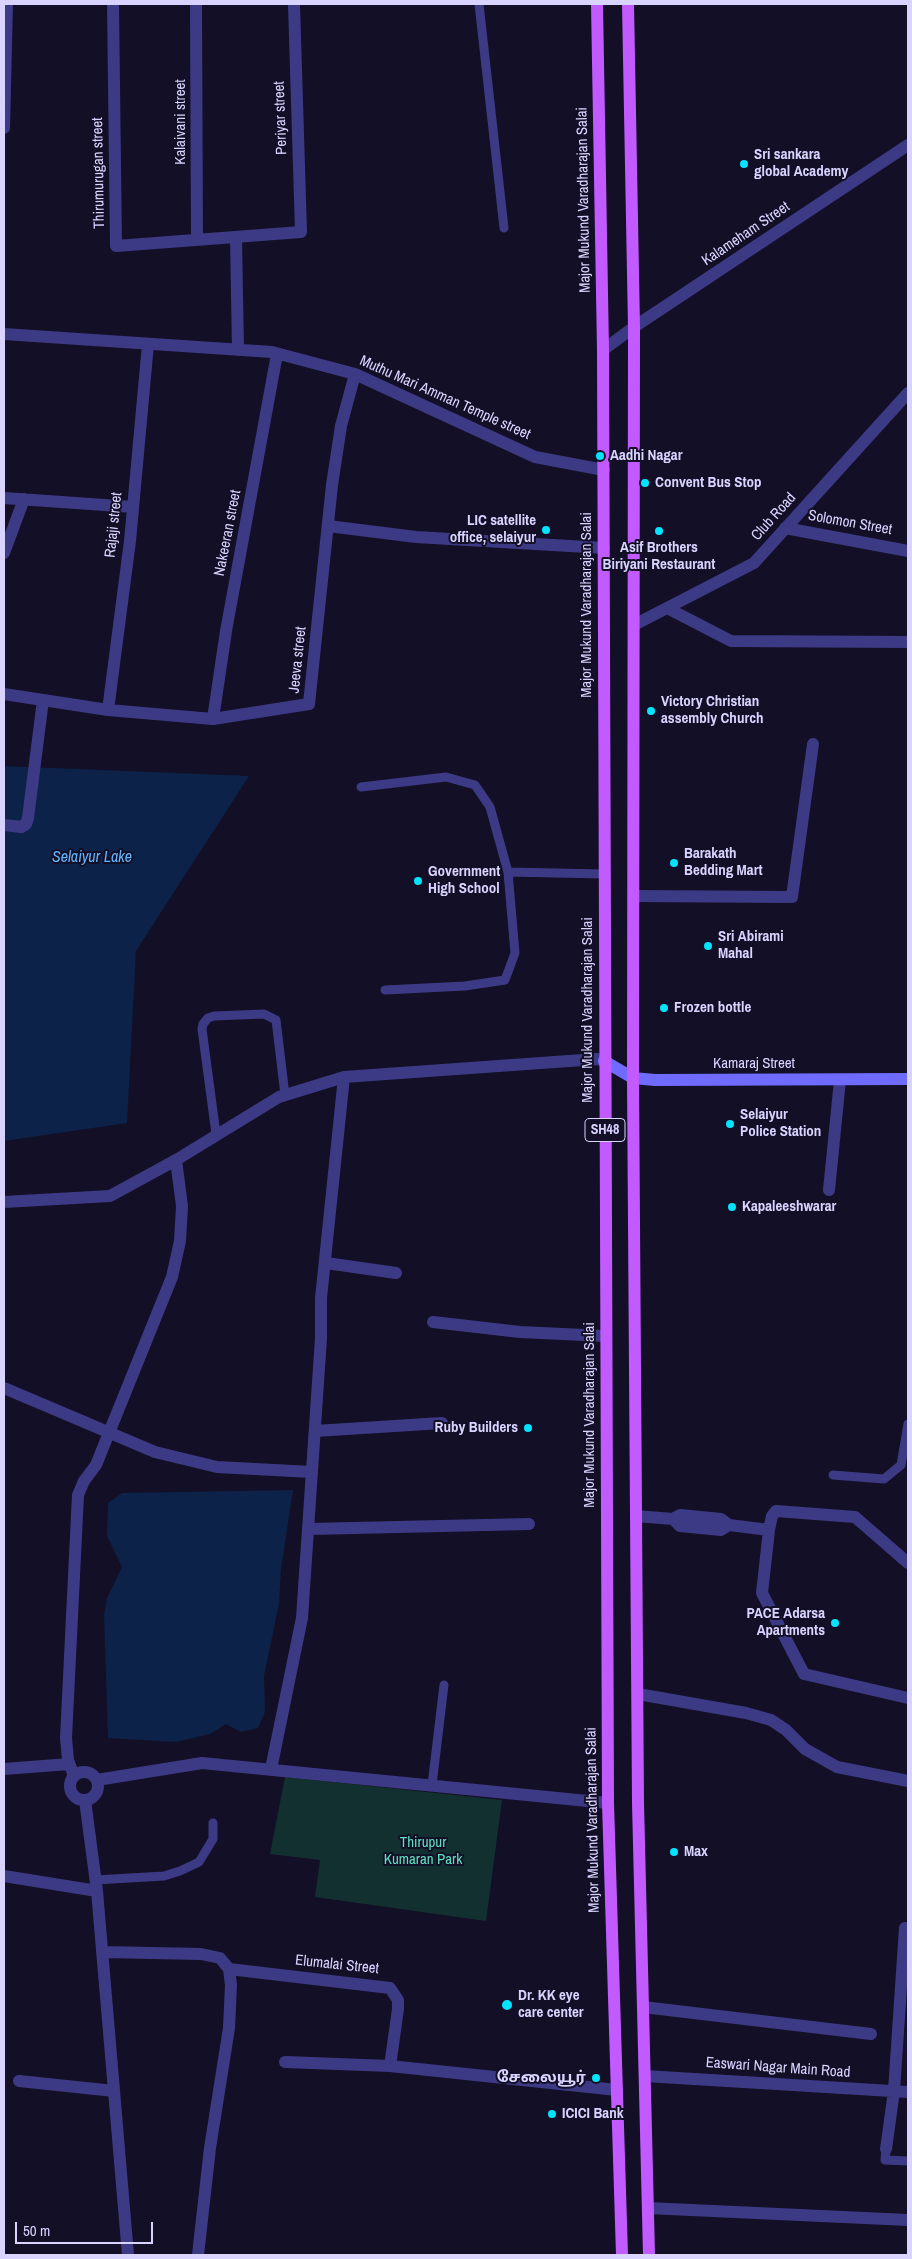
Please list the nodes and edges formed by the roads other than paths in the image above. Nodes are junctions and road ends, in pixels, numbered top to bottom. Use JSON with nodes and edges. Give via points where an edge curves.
{"nodes":[{"id":1,"x":7,"y":4,"type":"edge"},
{"id":2,"x":113,"y":4,"type":"edge"},
{"id":3,"x":196,"y":4,"type":"edge"},
{"id":4,"x":294,"y":4,"type":"edge"},
{"id":5,"x":479,"y":4,"type":"edge"},
{"id":6,"x":597,"y":4,"type":"edge"},
{"id":7,"x":628,"y":4,"type":"edge"},
{"id":8,"x":4,"y":128,"type":"edge"},
{"id":9,"x":908,"y":145,"type":"edge"},
{"id":10,"x":504,"y":228,"type":"dead end"},
{"id":11,"x":300,"y":232,"type":"joint"},
{"id":12,"x":236,"y":237,"type":"junction"},
{"id":13,"x":198,"y":240,"type":"junction"},
{"id":14,"x":634,"y":327,"type":"junction"},
{"id":15,"x":4,"y":334,"type":"edge"},
{"id":16,"x":148,"y":344,"type":"junction"},
{"id":17,"x":238,"y":350,"type":"junction"},
{"id":18,"x":603,"y":350,"type":"junction"},
{"id":19,"x":277,"y":354,"type":"junction"},
{"id":20,"x":356,"y":374,"type":"junction"},
{"id":21,"x":908,"y":393,"type":"edge"},
{"id":22,"x":604,"y":470,"type":"junction"},
{"id":23,"x":4,"y":498,"type":"edge"},
{"id":24,"x":24,"y":499,"type":"junction"},
{"id":25,"x":133,"y":507,"type":"junction"},
{"id":26,"x":328,"y":526,"type":"junction"},
{"id":27,"x":785,"y":528,"type":"junction"},
{"id":28,"x":604,"y":548,"type":"junction"},
{"id":29,"x":908,"y":551,"type":"edge"},
{"id":30,"x":4,"y":553,"type":"edge"},
{"id":31,"x":667,"y":608,"type":"junction"},
{"id":32,"x":634,"y":625,"type":"junction"},
{"id":33,"x":908,"y":642,"type":"edge"},
{"id":34,"x":4,"y":694,"type":"edge"},
{"id":35,"x":43,"y":700,"type":"junction"},
{"id":36,"x":108,"y":710,"type":"junction"},
{"id":37,"x":213,"y":719,"type":"junction"},
{"id":38,"x":813,"y":744,"type":"dead end"},
{"id":39,"x":361,"y":787,"type":"dead end"},
{"id":40,"x":4,"y":825,"type":"edge"},
{"id":41,"x":508,"y":872,"type":"junction"},
{"id":42,"x":604,"y":874,"type":"junction"},
{"id":43,"x":634,"y":896,"type":"junction"},
{"id":44,"x":385,"y":990,"type":"dead end"},
{"id":45,"x":604,"y":1062,"type":"junction"},
{"id":46,"x":344,"y":1078,"type":"junction"},
{"id":47,"x":633,"y":1078,"type":"junction"},
{"id":48,"x":908,"y":1079,"type":"edge"},
{"id":49,"x":840,"y":1080,"type":"junction"},
{"id":50,"x":285,"y":1095,"type":"junction"},
{"id":51,"x":216,"y":1134,"type":"junction"},
{"id":52,"x":180,"y":1157,"type":"junction"},
{"id":53,"x":829,"y":1190,"type":"dead end"},
{"id":54,"x":4,"y":1202,"type":"edge"},
{"id":55,"x":326,"y":1263,"type":"junction"},
{"id":56,"x":396,"y":1273,"type":"dead end"},
{"id":57,"x":434,"y":1322,"type":"dead end"},
{"id":58,"x":606,"y":1336,"type":"junction"},
{"id":59,"x":4,"y":1388,"type":"edge"},
{"id":60,"x":442,"y":1423,"type":"dead end"},
{"id":61,"x":908,"y":1424,"type":"edge"},
{"id":62,"x":315,"y":1431,"type":"junction"},
{"id":63,"x":109,"y":1434,"type":"junction"},
{"id":64,"x":312,"y":1472,"type":"junction"},
{"id":65,"x":833,"y":1475,"type":"dead end"},
{"id":66,"x":636,"y":1516,"type":"junction"},
{"id":67,"x":529,"y":1524,"type":"dead end"},
{"id":68,"x":309,"y":1530,"type":"junction"},
{"id":69,"x":769,"y":1530,"type":"junction"},
{"id":70,"x":908,"y":1563,"type":"edge"},
{"id":71,"x":444,"y":1685,"type":"dead end"},
{"id":72,"x":638,"y":1694,"type":"junction"},
{"id":73,"x":908,"y":1698,"type":"edge"},
{"id":74,"x":69,"y":1764,"type":"junction"},
{"id":75,"x":4,"y":1769,"type":"edge"},
{"id":76,"x":271,"y":1769,"type":"junction"},
{"id":77,"x":74,"y":1776,"type":"junction"},
{"id":78,"x":96,"y":1780,"type":"junction"},
{"id":79,"x":908,"y":1781,"type":"edge"},
{"id":80,"x":432,"y":1785,"type":"junction"},
{"id":81,"x":85,"y":1800,"type":"junction"},
{"id":82,"x":608,"y":1803,"type":"junction"},
{"id":83,"x":213,"y":1824,"type":"dead end"},
{"id":84,"x":4,"y":1876,"type":"edge"},
{"id":85,"x":96,"y":1886,"type":"junction"},
{"id":86,"x":905,"y":1928,"type":"dead end"},
{"id":87,"x":102,"y":1952,"type":"junction"},
{"id":88,"x":229,"y":1969,"type":"junction"},
{"id":89,"x":643,"y":2007,"type":"junction"},
{"id":90,"x":871,"y":2034,"type":"dead end"},
{"id":91,"x":285,"y":2062,"type":"dead end"},
{"id":92,"x":390,"y":2066,"type":"junction"},
{"id":93,"x":645,"y":2076,"type":"junction"},
{"id":94,"x":19,"y":2081,"type":"dead end"},
{"id":95,"x":613,"y":2090,"type":"junction"},
{"id":96,"x":114,"y":2091,"type":"junction"},
{"id":97,"x":894,"y":2091,"type":"junction"},
{"id":98,"x":908,"y":2092,"type":"edge"},
{"id":99,"x":886,"y":2149,"type":"joint"},
{"id":100,"x":908,"y":2161,"type":"edge"},
{"id":101,"x":648,"y":2208,"type":"junction"},
{"id":102,"x":908,"y":2220,"type":"edge"},
{"id":103,"x":128,"y":2255,"type":"edge"},
{"id":104,"x":198,"y":2255,"type":"edge"},
{"id":105,"x":622,"y":2255,"type":"edge"},
{"id":106,"x":649,"y":2255,"type":"edge"}],
"edges":[{"from":1,"to":8,"type":"street"},
{"from":2,"to":13,"type":"street","name":"Thirumurugan street","via":[[116,246]]},
{"from":3,"to":13,"type":"street","name":"Kalaivani street"},
{"from":4,"to":11,"type":"street","name":"Periyar street"},
{"from":5,"to":10,"type":"lane"},
{"from":6,"to":18,"type":"main road","name":"Major Mukund Varadharajan Salai","number":"SH48"},
{"from":7,"to":14,"type":"main road","number":"SH48"},
{"from":9,"to":14,"type":"street","name":"Kalameham Street"},
{"from":11,"to":12,"type":"street","name":"Thirumurugan street"},
{"from":12,"to":13,"type":"street","name":"Thirumurugan street"},
{"from":12,"to":17,"type":"street"},
{"from":14,"to":18,"type":"street","name":"Kalameham Street"},
{"from":14,"to":32,"type":"main road","number":"SH48"},
{"from":15,"to":16,"type":"street","name":"Muthu Mari Amman Temple street"},
{"from":16,"to":17,"type":"street","name":"Muthu Mari Amman Temple street"},
{"from":16,"to":25,"type":"street","name":"Rajaji street"},
{"from":17,"to":19,"type":"street","name":"Muthu Mari Amman Temple street"},
{"from":18,"to":22,"type":"main road","name":"Major Mukund Varadharajan Salai","number":"SH48"},
{"from":19,"to":20,"type":"street","name":"Muthu Mari Amman Temple street"},
{"from":19,"to":37,"type":"street","name":"Nakeeran street"},
{"from":20,"to":22,"type":"street","name":"Muthu Mari Amman Temple street","via":[[535,457]]},
{"from":20,"to":26,"type":"street","name":"Jeeva street","via":[[341,426]]},
{"from":21,"to":27,"type":"street","name":"Club Road"},
{"from":22,"to":28,"type":"main road","name":"Major Mukund Varadharajan Salai","number":"SH48"},
{"from":23,"to":24,"type":"street"},
{"from":24,"to":25,"type":"street"},
{"from":24,"to":30,"type":"street"},
{"from":25,"to":36,"type":"street","name":"Rajaji street"},
{"from":26,"to":28,"type":"street","via":[[416,537]]},
{"from":26,"to":37,"type":"street","name":"Jeeva street","via":[[309,704]]},
{"from":27,"to":29,"type":"street","name":"Solomon Street"},
{"from":27,"to":31,"type":"street","name":"Club Road","via":[[754,563]]},
{"from":28,"to":42,"type":"main road","name":"Major Mukund Varadharajan Salai","number":"SH48"},
{"from":31,"to":32,"type":"street","name":"Club Road"},
{"from":31,"to":33,"type":"street","via":[[731,641]]},
{"from":32,"to":43,"type":"main road","number":"SH48"},
{"from":34,"to":35,"type":"street","name":"Jeeva street"},
{"from":35,"to":36,"type":"street","name":"Jeeva street"},
{"from":35,"to":40,"type":"street","via":[[28,818],[21,827]]},
{"from":36,"to":37,"type":"street","name":"Jeeva street"},
{"from":38,"to":43,"type":"street","via":[[792,897]]},
{"from":39,"to":41,"type":"lane","via":[[446,777],[475,785],[490,806]]},
{"from":41,"to":42,"type":"lane"},
{"from":41,"to":44,"type":"lane","via":[[516,953],[505,980],[466,986]]},
{"from":42,"to":45,"type":"main road","name":"Major Mukund Varadharajan Salai","number":"SH48"},
{"from":43,"to":47,"type":"main road","number":"SH48"},
{"from":45,"to":46,"type":"street","via":[[597,1059]]},
{"from":45,"to":47,"type":"street","name":"Kamaraj Street"},
{"from":45,"to":58,"type":"main road","name":"Major Mukund Varadharajan Salai","number":"SH48"},
{"from":46,"to":50,"type":"street"},
{"from":46,"to":55,"type":"street"},
{"from":47,"to":49,"type":"street","name":"Kamaraj Street"},
{"from":47,"to":66,"type":"main road","number":"SH48"},
{"from":48,"to":49,"type":"street","name":"Kamaraj Street"},
{"from":49,"to":53,"type":"street"},
{"from":50,"to":51,"type":"street"},
{"from":50,"to":51,"type":"lane","via":[[276,1020],[264,1014],[208,1018],[202,1029]]},
{"from":51,"to":52,"type":"street"},
{"from":52,"to":54,"type":"street","via":[[110,1196]]},
{"from":52,"to":63,"type":"street","via":[[180,1241],[172,1277]]},
{"from":55,"to":56,"type":"street"},
{"from":55,"to":62,"type":"street","via":[[321,1298]]},
{"from":57,"to":58,"type":"street","via":[[520,1332]]},
{"from":58,"to":82,"type":"main road","name":"Major Mukund Varadharajan Salai","number":"SH48"},
{"from":59,"to":63,"type":"street"},
{"from":60,"to":62,"type":"street"},
{"from":61,"to":65,"type":"lane","via":[[901,1465],[884,1479]]},
{"from":62,"to":64,"type":"street"},
{"from":63,"to":64,"type":"street","via":[[155,1452],[217,1467]]},
{"from":63,"to":74,"type":"street","via":[[96,1465],[84,1481],[77,1503],[66,1738]]},
{"from":64,"to":68,"type":"street"},
{"from":66,"to":69,"type":"street","via":[[673,1519],[680,1526],[721,1530],[729,1525]]},
{"from":66,"to":72,"type":"main road","number":"SH48"},
{"from":67,"to":68,"type":"street"},
{"from":68,"to":76,"type":"street","via":[[302,1618]]},
{"from":69,"to":70,"type":"street","via":[[776,1511],[855,1517]]},
{"from":69,"to":73,"type":"street","via":[[762,1594],[804,1674]]},
{"from":71,"to":80,"type":"lane"},
{"from":72,"to":79,"type":"street","via":[[771,1720],[806,1749],[838,1767]]},
{"from":72,"to":89,"type":"main road","number":"SH48"},
{"from":74,"to":75,"type":"street"},
{"from":74,"to":77,"type":"street"},
{"from":76,"to":78,"type":"street","via":[[202,1762]]},
{"from":76,"to":80,"type":"street"},
{"from":77,"to":78,"type":"street","via":[[86,1772]]},
{"from":77,"to":81,"type":"street","via":[[71,1791],[77,1798]]},
{"from":78,"to":81,"type":"street","via":[[94,1797]]},
{"from":80,"to":82,"type":"street"},
{"from":81,"to":85,"type":"street"},
{"from":82,"to":95,"type":"main road","name":"Major Mukund Varadharajan Salai","number":"SH48"},
{"from":83,"to":85,"type":"lane","via":[[213,1839],[199,1862],[164,1876]]},
{"from":84,"to":85,"type":"street"},
{"from":85,"to":87,"type":"street"},
{"from":86,"to":97,"type":"street"},
{"from":87,"to":88,"type":"street","via":[[201,1954],[220,1958]]},
{"from":87,"to":96,"type":"street"},
{"from":88,"to":92,"type":"street","name":"Elumalai Street","via":[[390,1988],[398,2000]]},
{"from":88,"to":104,"type":"street","via":[[232,1986],[229,2028],[210,2148]]},
{"from":89,"to":90,"type":"street"},
{"from":89,"to":93,"type":"main road","number":"SH48"},
{"from":91,"to":92,"type":"street"},
{"from":92,"to":95,"type":"street"},
{"from":93,"to":97,"type":"street","name":"Easwari Nagar Main Road"},
{"from":93,"to":101,"type":"main road","number":"SH48"},
{"from":94,"to":96,"type":"street"},
{"from":95,"to":105,"type":"main road","name":"Major Mukund Varadharajan Salai","number":"SH48"},
{"from":96,"to":103,"type":"street"},
{"from":97,"to":98,"type":"street","name":"Easwari Nagar Main Road"},
{"from":97,"to":99,"type":"street"},
{"from":99,"to":100,"type":"lane","via":[[885,2160]]},
{"from":101,"to":102,"type":"street"},
{"from":101,"to":106,"type":"main road","number":"SH48"}]}
